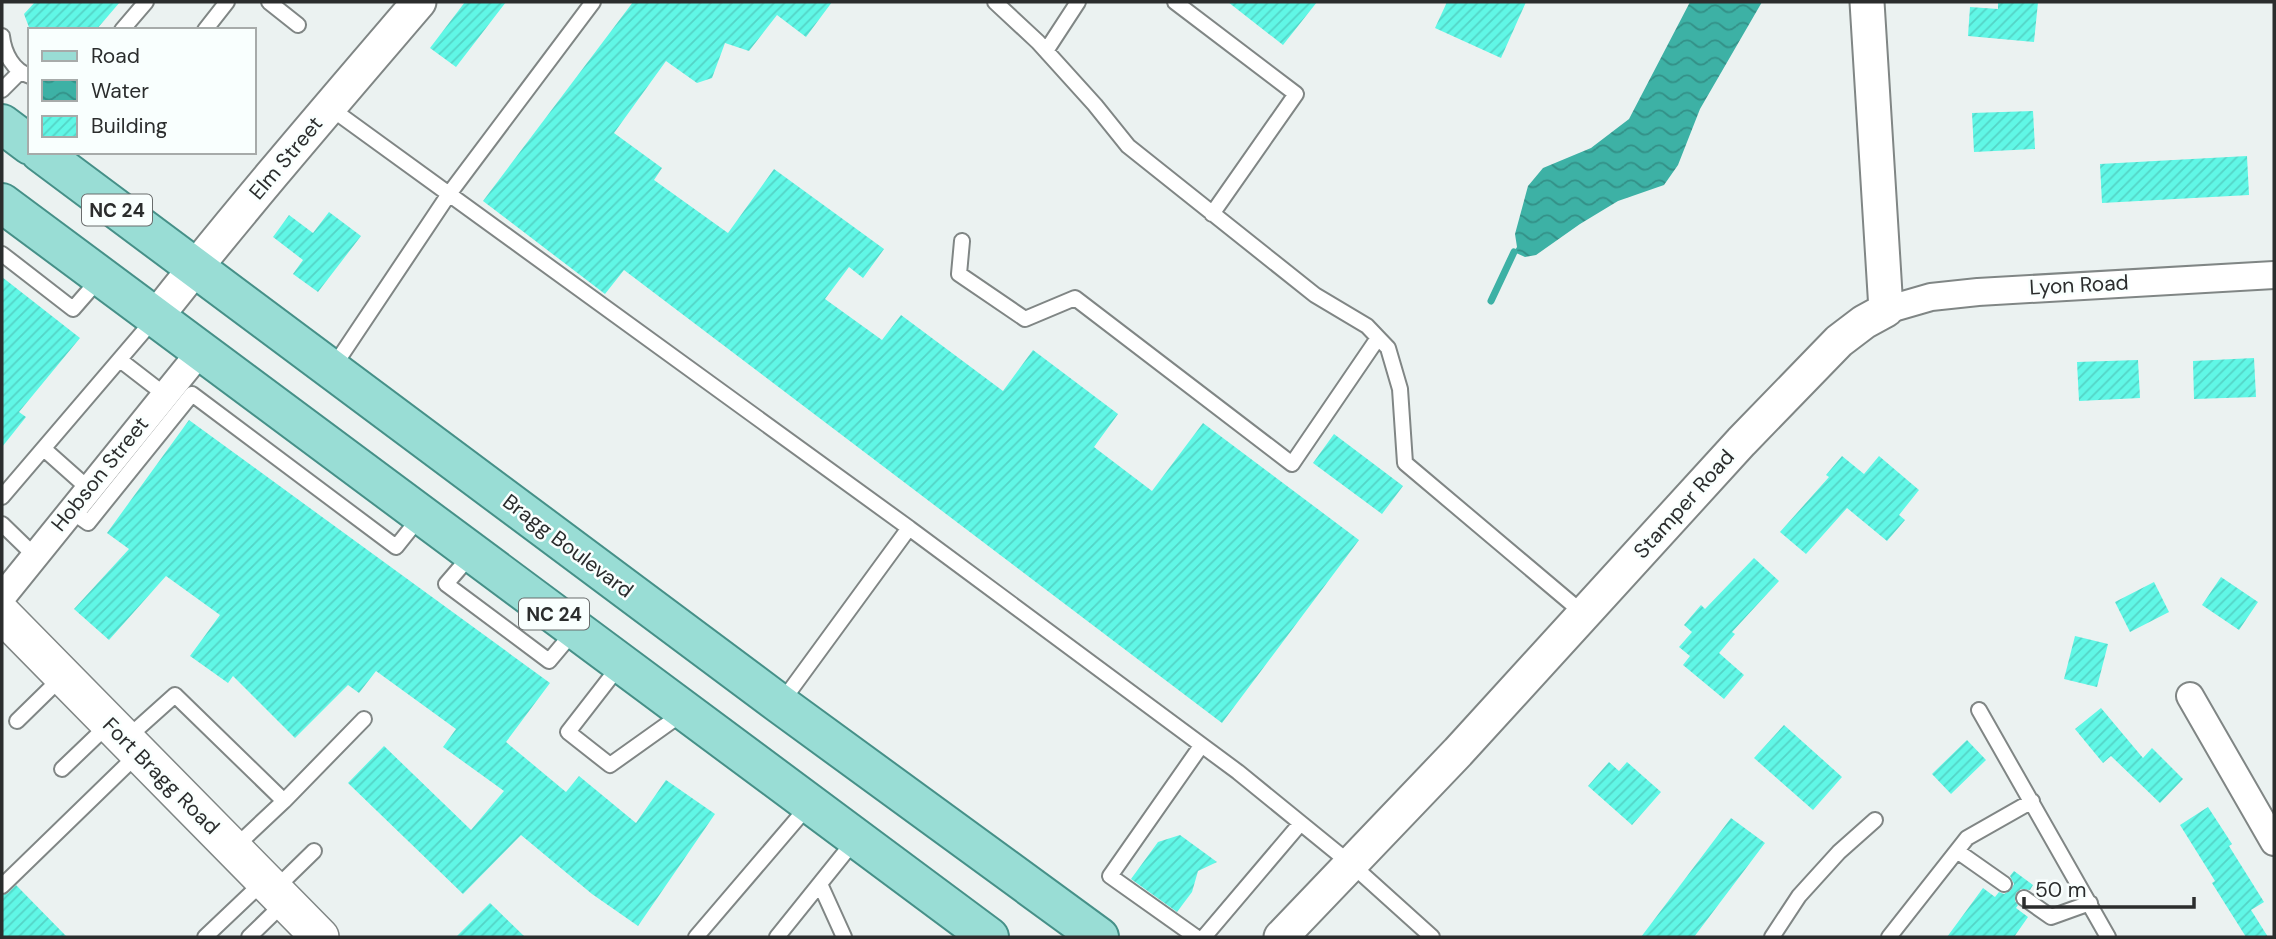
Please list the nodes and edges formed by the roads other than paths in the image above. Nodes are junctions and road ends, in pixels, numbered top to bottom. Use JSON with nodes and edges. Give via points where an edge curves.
{"nodes":[{"id":1,"x":146,"y":2,"type":"edge"},
{"id":2,"x":228,"y":2,"type":"edge"},
{"id":3,"x":269,"y":2,"type":"edge"},
{"id":4,"x":593,"y":2,"type":"edge"},
{"id":5,"x":996,"y":2,"type":"edge"},
{"id":6,"x":1079,"y":2,"type":"edge"},
{"id":7,"x":1175,"y":2,"type":"edge"},
{"id":8,"x":1867,"y":2,"type":"edge"},
{"id":9,"x":416,"y":3,"type":"edge"},
{"id":10,"x":298,"y":25,"type":"dead end"},
{"id":11,"x":124,"y":28,"type":"edge"},
{"id":12,"x":207,"y":28,"type":"edge"},
{"id":13,"x":2,"y":36,"type":"edge"},
{"id":14,"x":1046,"y":51,"type":"junction"},
{"id":15,"x":24,"y":74,"type":"edge"},
{"id":16,"x":2,"y":90,"type":"edge"},
{"id":17,"x":329,"y":107,"type":"junction"},
{"id":18,"x":2,"y":124,"type":"edge"},
{"id":19,"x":28,"y":144,"type":"edge"},
{"id":20,"x":43,"y":154,"type":"edge"},
{"id":21,"x":449,"y":194,"type":"junction"},
{"id":22,"x":2,"y":204,"type":"edge"},
{"id":23,"x":1212,"y":214,"type":"junction"},
{"id":24,"x":962,"y":241,"type":"dead end"},
{"id":25,"x":2,"y":254,"type":"edge"},
{"id":26,"x":195,"y":268,"type":"junction"},
{"id":27,"x":2274,"y":275,"type":"edge"},
{"id":28,"x":101,"y":276,"type":"junction"},
{"id":29,"x":1886,"y":310,"type":"junction"},
{"id":30,"x":156,"y":317,"type":"junction"},
{"id":31,"x":1378,"y":338,"type":"junction"},
{"id":32,"x":200,"y":352,"type":"junction"},
{"id":33,"x":120,"y":360,"type":"junction"},
{"id":34,"x":331,"y":370,"type":"junction"},
{"id":35,"x":164,"y":394,"type":"junction"},
{"id":36,"x":44,"y":449,"type":"junction"},
{"id":37,"x":89,"y":489,"type":"junction"},
{"id":38,"x":2,"y":497,"type":"edge"},
{"id":39,"x":71,"y":511,"type":"junction"},
{"id":40,"x":421,"y":516,"type":"junction"},
{"id":41,"x":2,"y":524,"type":"edge"},
{"id":42,"x":909,"y":528,"type":"junction"},
{"id":43,"x":35,"y":556,"type":"junction"},
{"id":44,"x":2,"y":597,"type":"edge"},
{"id":45,"x":2,"y":614,"type":"edge"},
{"id":46,"x":1584,"y":614,"type":"junction"},
{"id":47,"x":621,"y":664,"type":"junction"},
{"id":48,"x":63,"y":676,"type":"junction"},
{"id":49,"x":2190,"y":695,"type":"dead end"},
{"id":50,"x":780,"y":704,"type":"junction"},
{"id":51,"x":1979,"y":710,"type":"dead end"},
{"id":52,"x":685,"y":712,"type":"junction"},
{"id":53,"x":364,"y":719,"type":"dead end"},
{"id":54,"x":16,"y":721,"type":"dead end"},
{"id":55,"x":125,"y":739,"type":"junction"},
{"id":56,"x":1201,"y":746,"type":"junction"},
{"id":57,"x":62,"y":769,"type":"dead end"},
{"id":58,"x":284,"y":801,"type":"junction"},
{"id":59,"x":2032,"y":801,"type":"junction"},
{"id":60,"x":809,"y":804,"type":"junction"},
{"id":61,"x":1875,"y":820,"type":"dead end"},
{"id":62,"x":1300,"y":824,"type":"junction"},
{"id":63,"x":856,"y":839,"type":"junction"},
{"id":64,"x":2274,"y":842,"type":"edge"},
{"id":65,"x":233,"y":849,"type":"junction"},
{"id":66,"x":314,"y":851,"type":"dead end"},
{"id":67,"x":1956,"y":851,"type":"junction"},
{"id":68,"x":1351,"y":864,"type":"junction"},
{"id":69,"x":820,"y":884,"type":"junction"},
{"id":70,"x":2004,"y":884,"type":"dead end"},
{"id":71,"x":2,"y":886,"type":"edge"},
{"id":72,"x":274,"y":891,"type":"junction"},
{"id":73,"x":2024,"y":898,"type":"dead end"},
{"id":74,"x":2090,"y":903,"type":"junction"},
{"id":75,"x":973,"y":933,"type":"edge"},
{"id":76,"x":205,"y":937,"type":"edge"},
{"id":77,"x":249,"y":937,"type":"edge"},
{"id":78,"x":320,"y":937,"type":"edge"},
{"id":79,"x":696,"y":937,"type":"edge"},
{"id":80,"x":777,"y":937,"type":"edge"},
{"id":81,"x":844,"y":937,"type":"edge"},
{"id":82,"x":1099,"y":937,"type":"edge"},
{"id":83,"x":1196,"y":937,"type":"edge"},
{"id":84,"x":1204,"y":937,"type":"edge"},
{"id":85,"x":1282,"y":937,"type":"edge"},
{"id":86,"x":1432,"y":937,"type":"edge"},
{"id":87,"x":1772,"y":937,"type":"edge"},
{"id":88,"x":1889,"y":937,"type":"edge"},
{"id":89,"x":2108,"y":937,"type":"edge"}],
"edges":[{"from":1,"to":11,"type":"lane"},
{"from":2,"to":12,"type":"lane"},
{"from":3,"to":10,"type":"lane"},
{"from":4,"to":21,"type":"lane"},
{"from":5,"to":14,"type":"lane"},
{"from":6,"to":14,"type":"lane"},
{"from":7,"to":23,"type":"lane","via":[[1296,94]]},
{"from":8,"to":29,"type":"street"},
{"from":9,"to":17,"type":"street","name":"Elm Street"},
{"from":13,"to":15,"type":"lane","via":[[3,48]]},
{"from":14,"to":23,"type":"lane","via":[[1128,146]]},
{"from":15,"to":16,"type":"lane"},
{"from":17,"to":21,"type":"lane"},
{"from":17,"to":26,"type":"street","name":"Elm Street"},
{"from":18,"to":19,"type":"main road"},
{"from":20,"to":26,"type":"main road","name":"Bragg Boulevard","number":"NC 24"},
{"from":21,"to":34,"type":"lane"},
{"from":21,"to":42,"type":"lane"},
{"from":22,"to":28,"type":"main road","number":"NC 24"},
{"from":23,"to":31,"type":"lane"},
{"from":24,"to":31,"type":"lane","via":[[959,274],[1025,319],[1075,298],[1292,464]]},
{"from":25,"to":28,"type":"lane","via":[[73,309]]},
{"from":26,"to":30,"type":"street","name":"Elm Street"},
{"from":26,"to":34,"type":"main road","name":"Bragg Boulevard","number":"NC 24"},
{"from":27,"to":29,"type":"street","name":"Lyon Road","via":[[1978,292],[1931,297]]},
{"from":28,"to":30,"type":"main road","number":"NC 24"},
{"from":29,"to":46,"type":"street","name":"Stamper Road","via":[[1839,341]]},
{"from":30,"to":32,"type":"main road","number":"NC 24"},
{"from":30,"to":33,"type":"lane"},
{"from":31,"to":46,"type":"lane","via":[[1388,348],[1400,389],[1405,463]]},
{"from":32,"to":35,"type":"street","name":"Hobson Street"},
{"from":32,"to":40,"type":"main road","number":"NC 24"},
{"from":33,"to":35,"type":"lane"},
{"from":33,"to":36,"type":"lane"},
{"from":34,"to":50,"type":"main road","name":"Bragg Boulevard","number":"NC 24"},
{"from":35,"to":37,"type":"street","name":"Hobson Street"},
{"from":36,"to":37,"type":"lane"},
{"from":36,"to":38,"type":"lane"},
{"from":37,"to":39,"type":"street","name":"Hobson Street"},
{"from":39,"to":40,"type":"lane","via":[[88,523],[192,394],[396,547]]},
{"from":39,"to":43,"type":"street","name":"Hobson Street"},
{"from":40,"to":47,"type":"main road","number":"NC 24"},
{"from":41,"to":43,"type":"lane"},
{"from":42,"to":50,"type":"lane"},
{"from":42,"to":56,"type":"lane"},
{"from":43,"to":44,"type":"street","name":"Hobson Street"},
{"from":45,"to":48,"type":"main road","name":"Fort Bragg Road"},
{"from":46,"to":68,"type":"street","name":"Stamper Road"},
{"from":47,"to":52,"type":"main road","number":"NC 24"},
{"from":47,"to":52,"type":"lane","via":[[568,732],[610,765]]},
{"from":48,"to":54,"type":"lane"},
{"from":48,"to":55,"type":"main road","name":"Fort Bragg Road"},
{"from":49,"to":64,"type":"street"},
{"from":50,"to":82,"type":"main road","name":"Bragg Boulevard","number":"NC 24"},
{"from":51,"to":59,"type":"lane"},
{"from":52,"to":60,"type":"main road","number":"NC 24"},
{"from":53,"to":58,"type":"lane"},
{"from":55,"to":57,"type":"lane"},
{"from":55,"to":58,"type":"lane","via":[[175,695]]},
{"from":55,"to":65,"type":"main road","name":"Fort Bragg Road"},
{"from":55,"to":71,"type":"lane"},
{"from":56,"to":62,"type":"lane"},
{"from":56,"to":83,"type":"lane","via":[[1110,876]]},
{"from":58,"to":65,"type":"lane"},
{"from":59,"to":67,"type":"lane","via":[[1967,838]]},
{"from":59,"to":74,"type":"lane"},
{"from":60,"to":63,"type":"main road","number":"NC 24"},
{"from":60,"to":79,"type":"lane"},
{"from":61,"to":87,"type":"lane","via":[[1799,896]]},
{"from":62,"to":68,"type":"lane"},
{"from":62,"to":84,"type":"lane"},
{"from":63,"to":69,"type":"lane"},
{"from":63,"to":75,"type":"main road","number":"NC 24"},
{"from":65,"to":72,"type":"main road","name":"Fort Bragg Road"},
{"from":66,"to":72,"type":"lane"},
{"from":67,"to":70,"type":"lane"},
{"from":67,"to":88,"type":"lane"},
{"from":68,"to":85,"type":"street","name":"Stamper Road"},
{"from":68,"to":86,"type":"lane"},
{"from":69,"to":80,"type":"lane"},
{"from":69,"to":81,"type":"lane"},
{"from":72,"to":76,"type":"lane"},
{"from":72,"to":77,"type":"lane"},
{"from":72,"to":78,"type":"main road","name":"Fort Bragg Road"},
{"from":73,"to":74,"type":"lane","via":[[2051,917]]},
{"from":74,"to":89,"type":"lane"}]}
